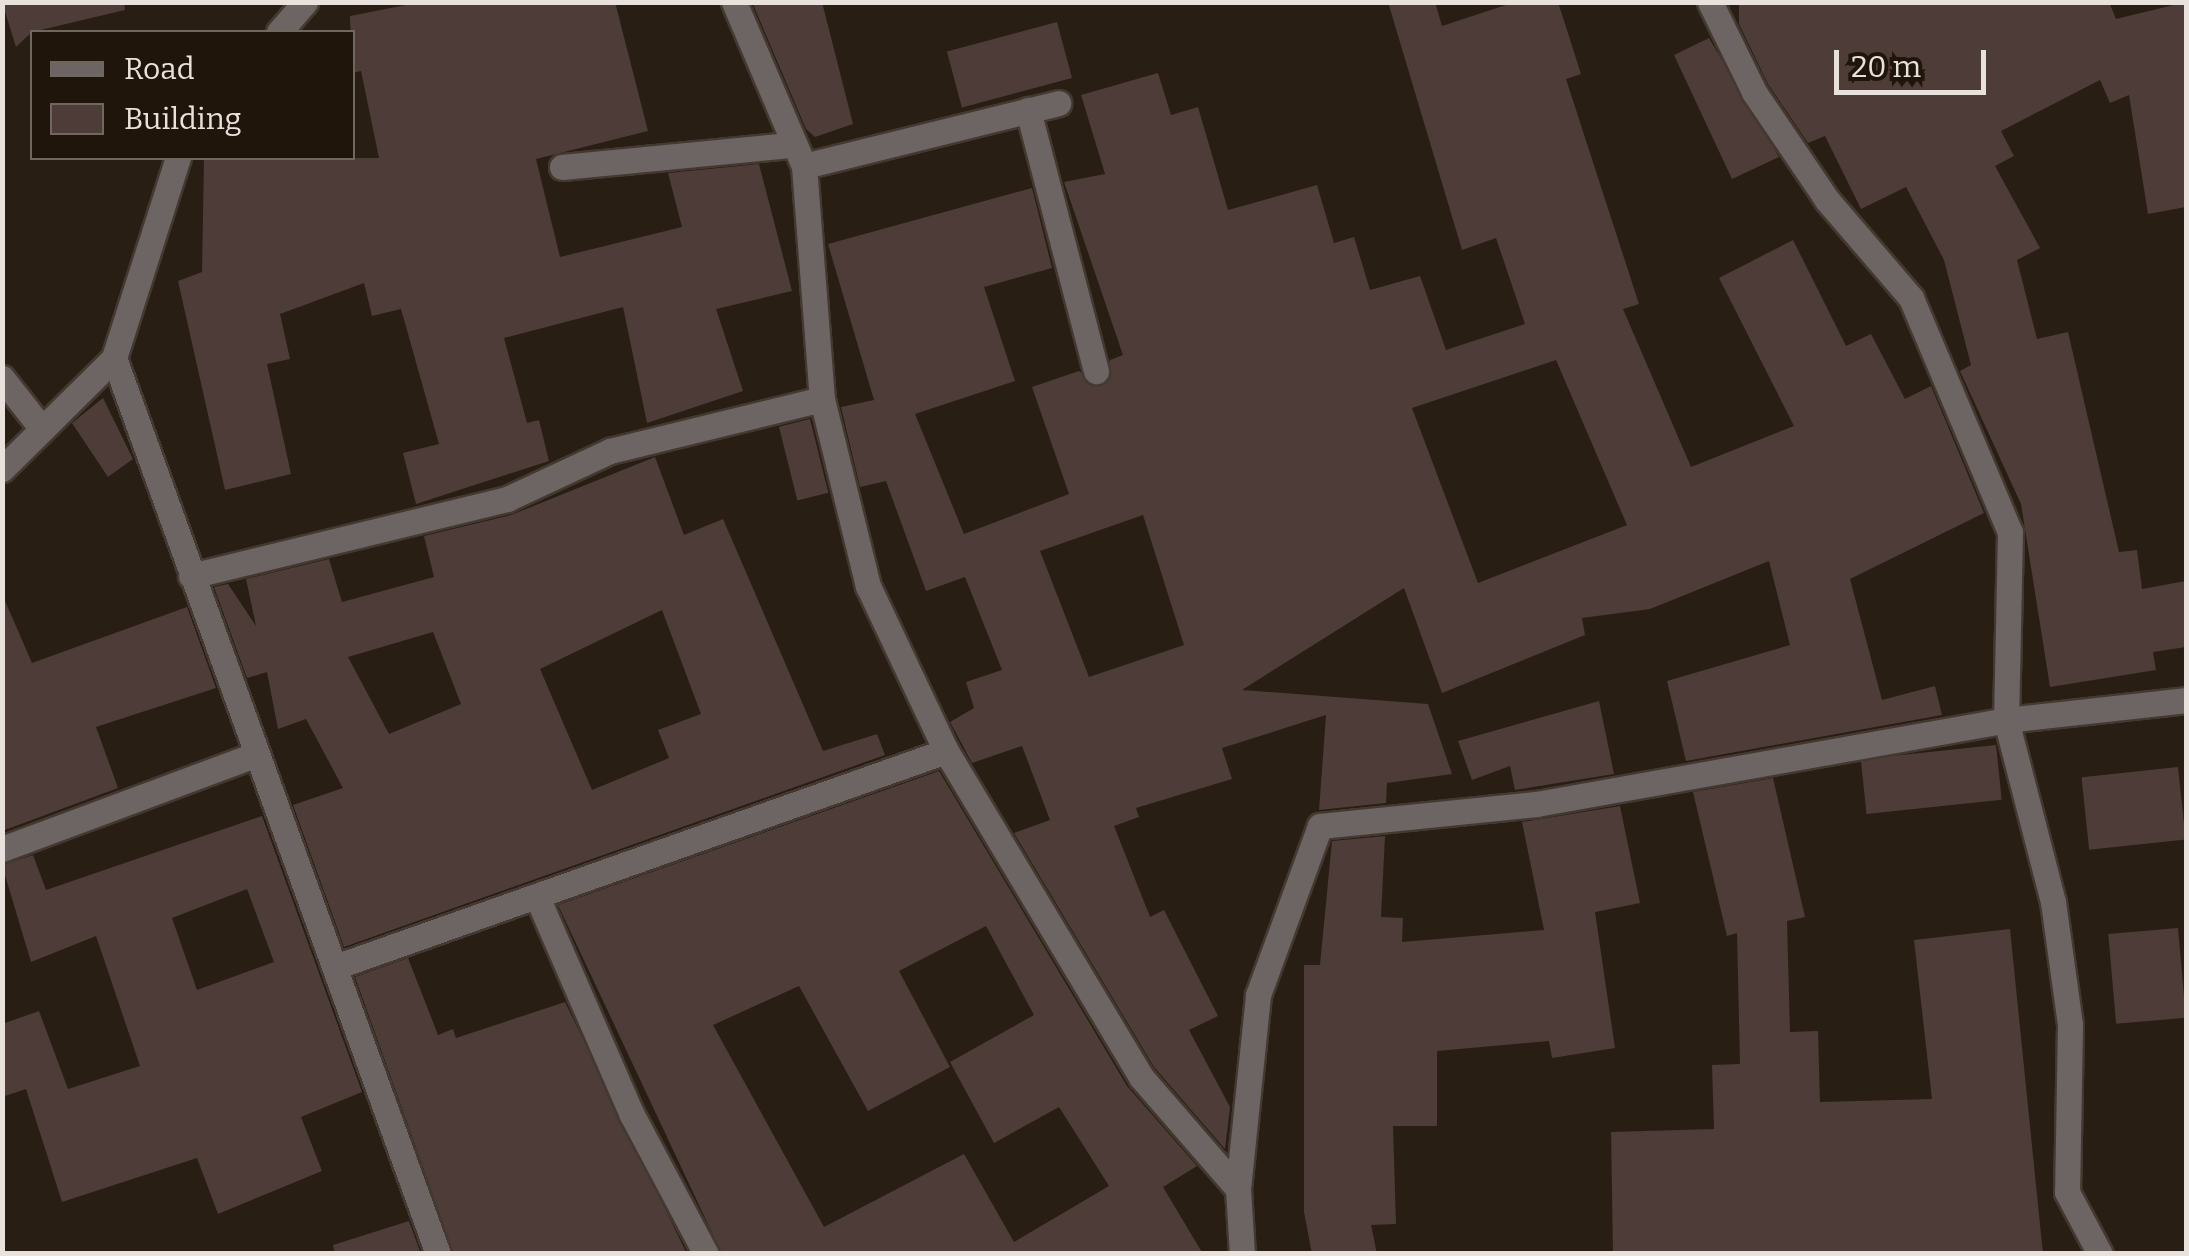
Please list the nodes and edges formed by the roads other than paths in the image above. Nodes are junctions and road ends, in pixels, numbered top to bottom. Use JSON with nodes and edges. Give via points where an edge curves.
{"nodes":[{"id":1,"x":305,"y":2,"type":"edge"},
{"id":2,"x":734,"y":2,"type":"edge"},
{"id":3,"x":1710,"y":2,"type":"edge"},
{"id":4,"x":281,"y":30,"type":"edge"},
{"id":5,"x":1058,"y":103,"type":"dead end"},
{"id":6,"x":1028,"y":110,"type":"junction"},
{"id":7,"x":797,"y":155,"type":"junction"},
{"id":8,"x":177,"y":160,"type":"edge"},
{"id":9,"x":562,"y":167,"type":"dead end"},
{"id":10,"x":114,"y":358,"type":"junction"},
{"id":11,"x":1096,"y":371,"type":"dead end"},
{"id":12,"x":2,"y":378,"type":"edge"},
{"id":13,"x":822,"y":398,"type":"junction"},
{"id":14,"x":42,"y":430,"type":"junction"},
{"id":15,"x":2,"y":469,"type":"edge"},
{"id":16,"x":192,"y":576,"type":"junction"},
{"id":17,"x":2186,"y":700,"type":"edge"},
{"id":18,"x":2006,"y":720,"type":"junction"},
{"id":19,"x":946,"y":751,"type":"junction"},
{"id":20,"x":257,"y":754,"type":"junction"},
{"id":21,"x":2,"y":849,"type":"edge"},
{"id":22,"x":538,"y":899,"type":"junction"},
{"id":23,"x":335,"y":967,"type":"junction"},
{"id":24,"x":1238,"y":1190,"type":"junction"},
{"id":25,"x":438,"y":1254,"type":"edge"},
{"id":26,"x":706,"y":1254,"type":"edge"},
{"id":27,"x":1242,"y":1254,"type":"edge"},
{"id":28,"x":2100,"y":1254,"type":"edge"}],
"edges":[{"from":1,"to":4,"type":"street"},
{"from":2,"to":7,"type":"street"},
{"from":3,"to":18,"type":"street","via":[[1754,92],[1827,200],[1911,298],[2010,532]]},
{"from":5,"to":6,"type":"street"},
{"from":6,"to":7,"type":"street"},
{"from":6,"to":11,"type":"street"},
{"from":7,"to":9,"type":"street"},
{"from":7,"to":13,"type":"street"},
{"from":8,"to":10,"type":"street"},
{"from":10,"to":14,"type":"street"},
{"from":10,"to":16,"type":"street"},
{"from":12,"to":14,"type":"street"},
{"from":13,"to":16,"type":"street","via":[[610,451],[507,500]]},
{"from":13,"to":19,"type":"street","via":[[868,586]]},
{"from":14,"to":15,"type":"street"},
{"from":16,"to":20,"type":"street"},
{"from":17,"to":18,"type":"street"},
{"from":18,"to":24,"type":"street","via":[[1536,804],[1320,826],[1258,995]]},
{"from":18,"to":28,"type":"street","via":[[2054,902],[2065,990],[2067,1192]]},
{"from":19,"to":22,"type":"street"},
{"from":19,"to":24,"type":"street","via":[[1141,1078]]},
{"from":20,"to":21,"type":"street"},
{"from":20,"to":23,"type":"street"},
{"from":22,"to":23,"type":"street"},
{"from":22,"to":26,"type":"street","via":[[632,1115]]},
{"from":23,"to":25,"type":"street"},
{"from":24,"to":27,"type":"street"}]}
